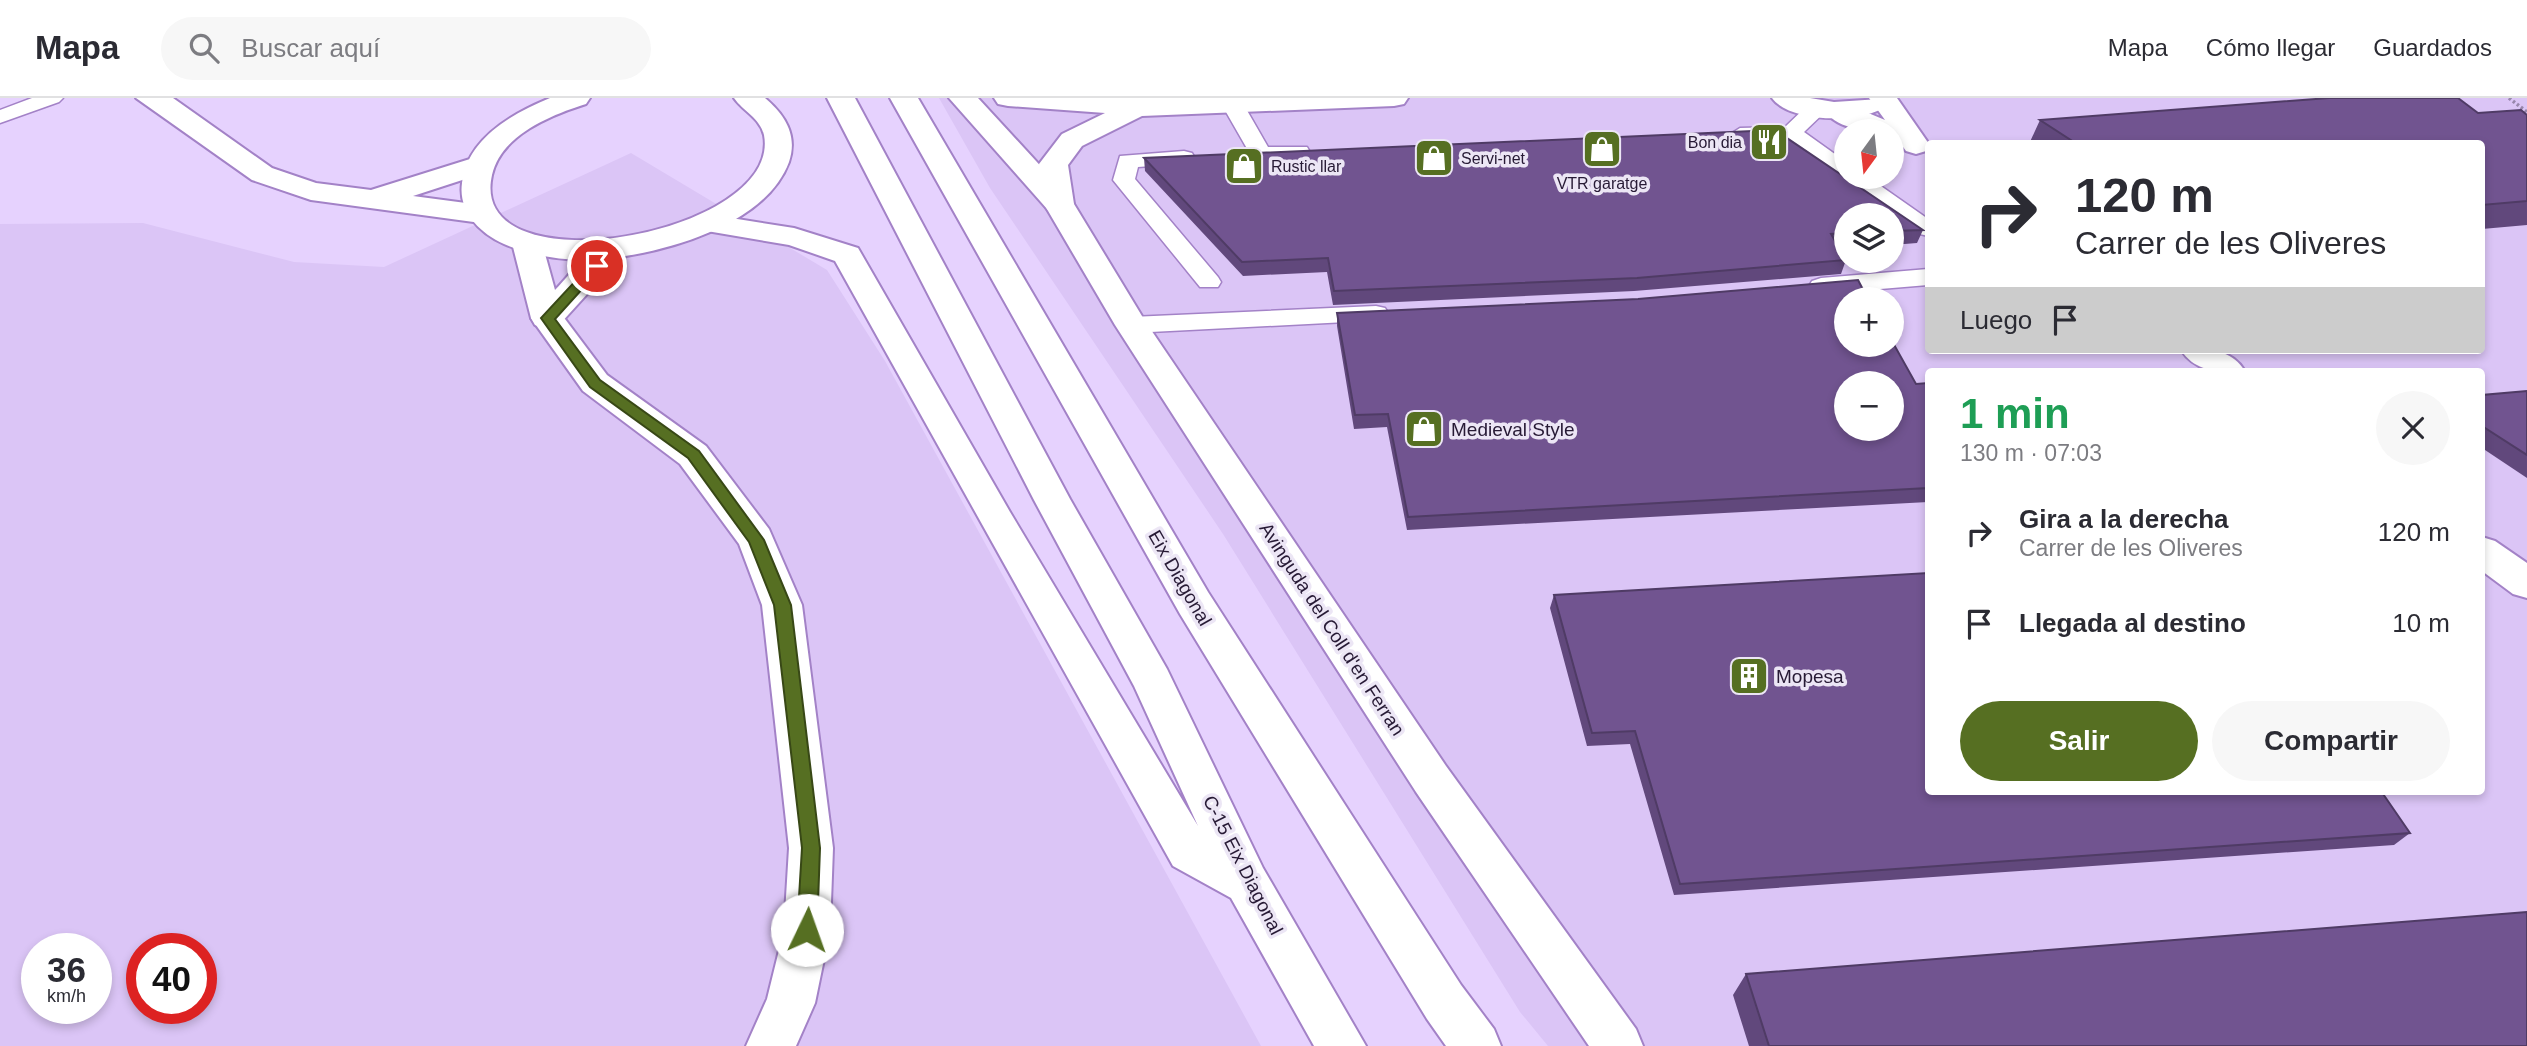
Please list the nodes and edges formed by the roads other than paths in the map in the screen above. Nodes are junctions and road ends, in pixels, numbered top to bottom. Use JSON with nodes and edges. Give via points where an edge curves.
{"nodes":[{"id":1,"x":52,"y":98,"type":"edge"},
{"id":2,"x":150,"y":98,"type":"edge"},
{"id":3,"x":576,"y":98,"type":"edge"},
{"id":4,"x":748,"y":98,"type":"edge"},
{"id":5,"x":841,"y":98,"type":"edge"},
{"id":6,"x":904,"y":98,"type":"edge"},
{"id":7,"x":963,"y":98,"type":"edge"},
{"id":8,"x":1008,"y":98,"type":"edge"},
{"id":9,"x":1394,"y":98,"type":"edge"},
{"id":10,"x":1786,"y":98,"type":"edge"},
{"id":11,"x":1883,"y":98,"type":"edge"},
{"id":12,"x":1233,"y":105,"type":"junction"},
{"id":13,"x":533,"y":107,"type":"edge"},
{"id":14,"x":1137,"y":108,"type":"junction"},
{"id":15,"x":1828,"y":110,"type":"junction"},
{"id":16,"x":0,"y":117,"type":"edge"},
{"id":17,"x":1853,"y":119,"type":"edge"},
{"id":18,"x":1791,"y":133,"type":"junction"},
{"id":19,"x":1722,"y":135,"type":"edge"},
{"id":20,"x":1912,"y":143,"type":"edge"},
{"id":21,"x":1315,"y":151,"type":"edge"},
{"id":22,"x":1261,"y":154,"type":"junction"},
{"id":23,"x":1234,"y":155,"type":"edge"},
{"id":24,"x":1208,"y":156,"type":"edge"},
{"id":25,"x":1834,"y":163,"type":"edge"},
{"id":26,"x":480,"y":165,"type":"junction"},
{"id":27,"x":1870,"y":189,"type":"edge"},
{"id":28,"x":374,"y":199,"type":"junction"},
{"id":29,"x":1059,"y":204,"type":"junction"},
{"id":30,"x":481,"y":214,"type":"junction"},
{"id":31,"x":706,"y":223,"type":"junction"},
{"id":32,"x":1925,"y":227,"type":"edge"},
{"id":33,"x":527,"y":243,"type":"junction"},
{"id":34,"x":613,"y":249,"type":"junction"},
{"id":35,"x":1925,"y":277,"type":"edge"},
{"id":36,"x":1209,"y":282,"type":"dead end"},
{"id":37,"x":1795,"y":288,"type":"edge"},
{"id":38,"x":1397,"y":313,"type":"edge"},
{"id":39,"x":547,"y":318,"type":"junction"},
{"id":40,"x":1132,"y":325,"type":"junction"},
{"id":41,"x":2204,"y":354,"type":"edge"},
{"id":42,"x":2224,"y":368,"type":"edge"},
{"id":43,"x":2485,"y":553,"type":"edge"},
{"id":44,"x":2527,"y":583,"type":"edge"},
{"id":45,"x":1247,"y":883,"type":"junction"},
{"id":46,"x":771,"y":1046,"type":"edge"},
{"id":47,"x":1341,"y":1046,"type":"edge"},
{"id":48,"x":1476,"y":1046,"type":"edge"},
{"id":49,"x":1618,"y":1046,"type":"edge"}],
"edges":[{"from":1,"to":16,"type":"lane"},
{"from":2,"to":28,"type":"main road","via":[[262,174],[311,191]]},
{"from":3,"to":13,"type":"main road"},
{"from":4,"to":31,"type":"main road","via":[[766,110],[779,130],[779,153],[767,178],[742,202]]},
{"from":5,"to":45,"type":"main road","name":"C-15 Eix Diagonal","via":[[1152,681]]},
{"from":6,"to":48,"type":"main road","name":"Eix Diagonal","via":[[1194,603]]},
{"from":7,"to":29,"type":"main road"},
{"from":8,"to":14,"type":"main road"},
{"from":9,"to":12,"type":"main road"},
{"from":10,"to":15,"type":"main road"},
{"from":11,"to":15,"type":"main road","via":[[1858,109]]},
{"from":11,"to":20,"type":"main road"},
{"from":12,"to":14,"type":"main road"},
{"from":12,"to":22,"type":"lane"},
{"from":13,"to":26,"type":"main road"},
{"from":14,"to":29,"type":"main road","via":[[1072,140],[1052,164]]},
{"from":15,"to":17,"type":"main road"},
{"from":15,"to":18,"type":"lane"},
{"from":18,"to":19,"type":"lane"},
{"from":18,"to":25,"type":"lane"},
{"from":21,"to":22,"type":"lane"},
{"from":22,"to":23,"type":"lane"},
{"from":24,"to":36,"type":"lane","via":[[1128,161],[1124,180]]},
{"from":26,"to":28,"type":"main road"},
{"from":26,"to":30,"type":"main road","via":[[474,191]]},
{"from":27,"to":32,"type":"lane"},
{"from":28,"to":30,"type":"main road"},
{"from":29,"to":40,"type":"main road","name":"Avinguda del Coll d'en Ferran"},
{"from":30,"to":33,"type":"main road","via":[[492,226]]},
{"from":31,"to":34,"type":"main road","via":[[661,240]]},
{"from":31,"to":45,"type":"main road","via":[[794,237],[848,256],[1189,852]]},
{"from":33,"to":34,"type":"main road","via":[[567,250]]},
{"from":33,"to":39,"type":"main road"},
{"from":34,"to":39,"type":"main road"},
{"from":35,"to":37,"type":"lane"},
{"from":38,"to":40,"type":"lane"},
{"from":39,"to":46,"type":"main road","via":[[595,383],[693,455],[756,540],[782,605],[811,848],[807,930],[792,1003]]},
{"from":40,"to":49,"type":"main road","name":"Avinguda del Coll d'en Ferran","via":[[1431,779]]},
{"from":41,"to":42,"type":"main road"},
{"from":43,"to":44,"type":"main road"},
{"from":45,"to":47,"type":"main road","name":"C-15 Eix Diagonal"}]}
